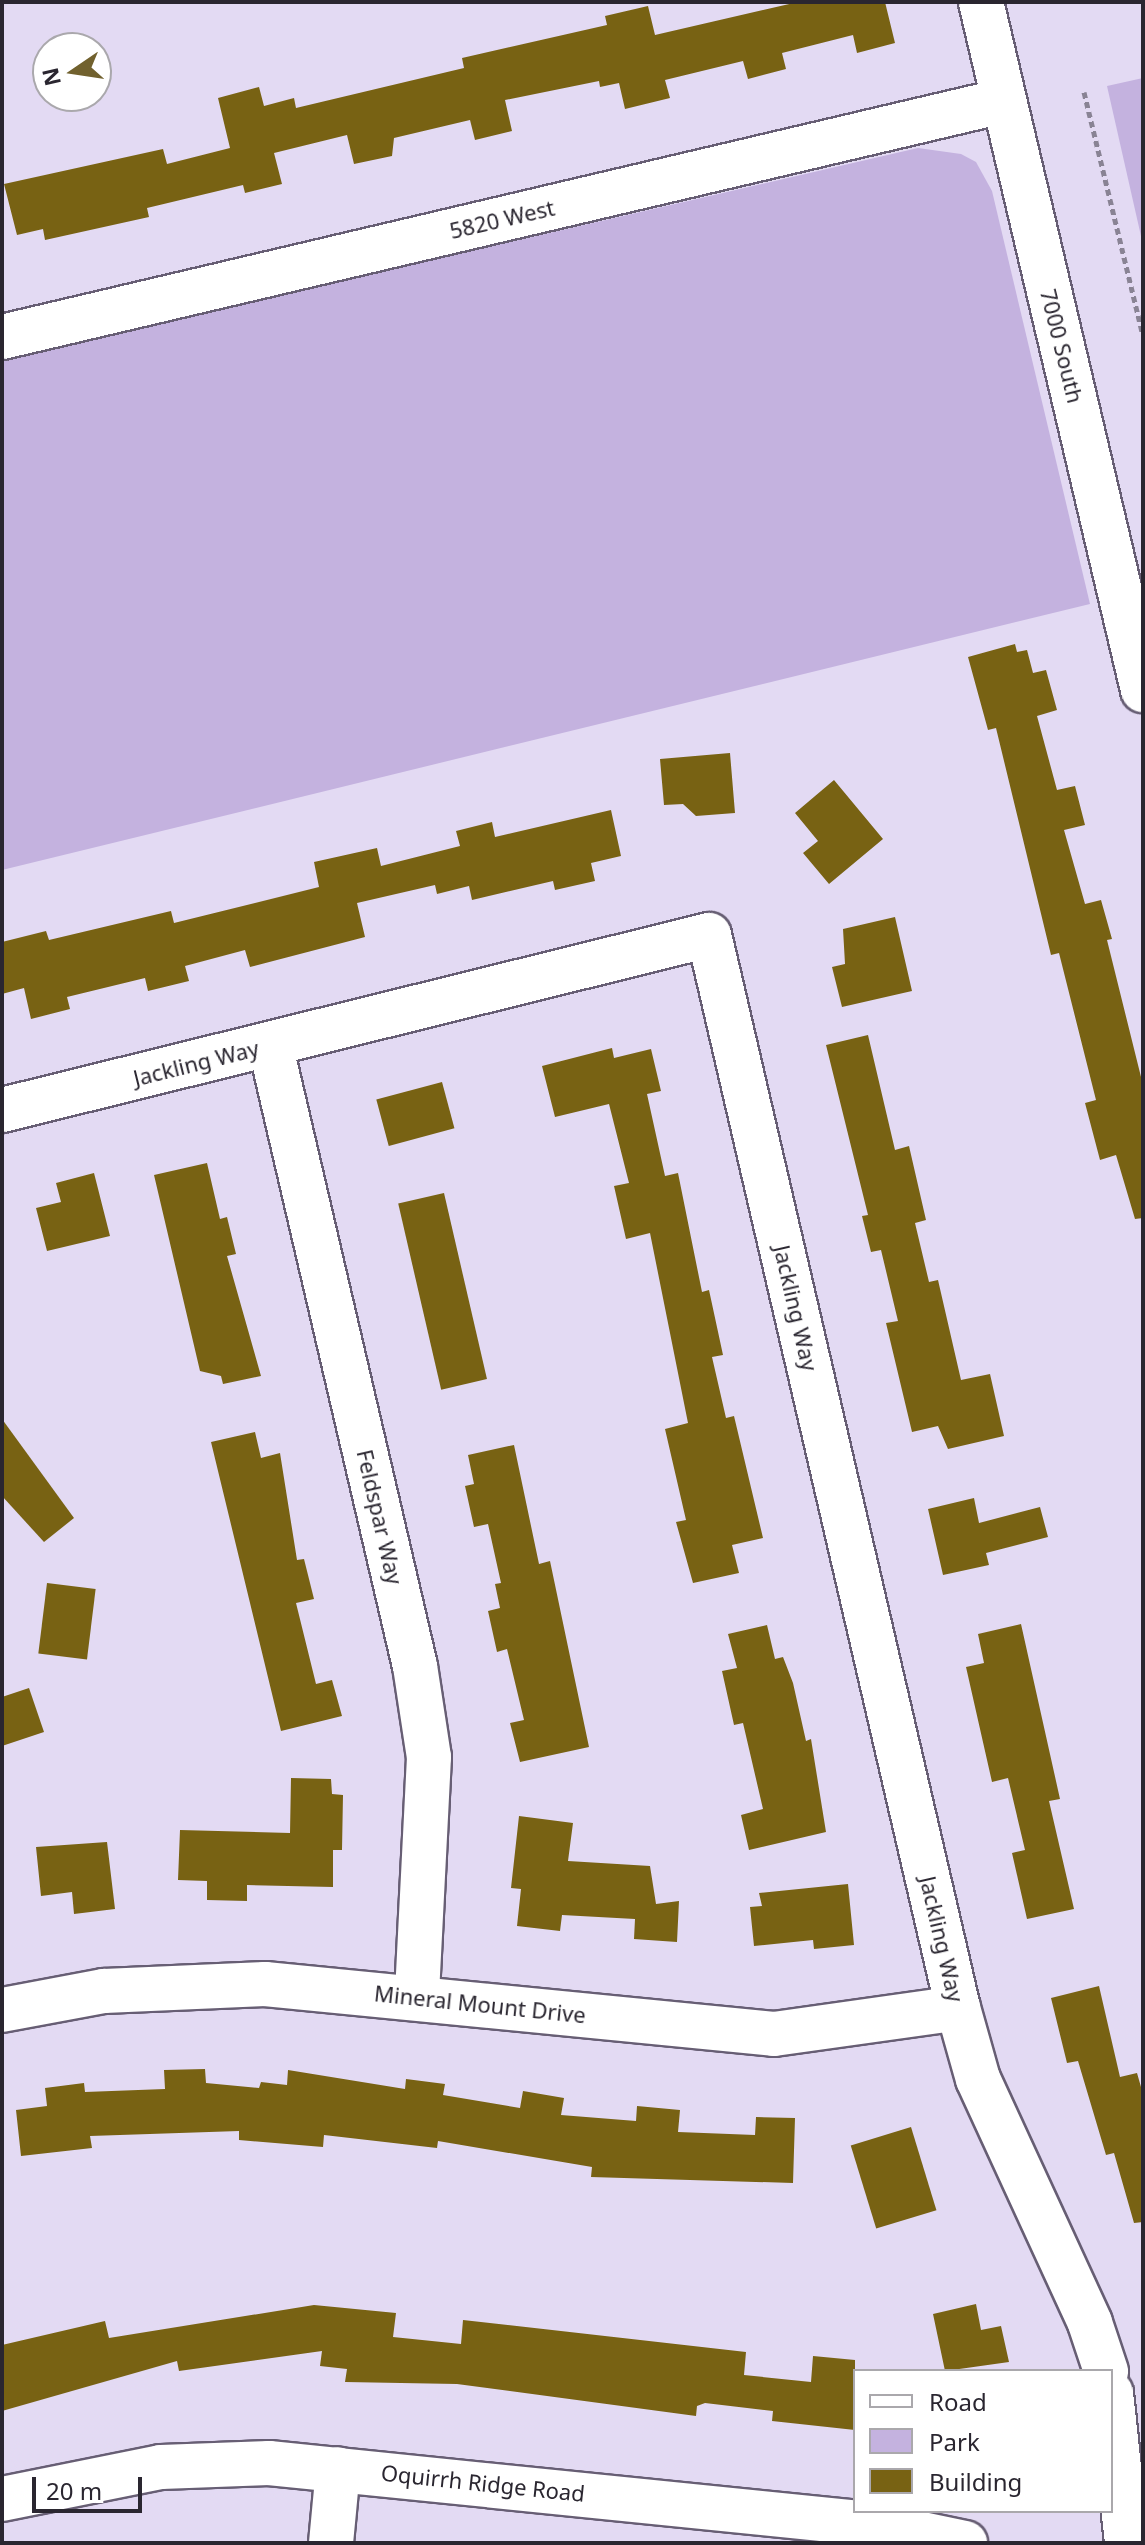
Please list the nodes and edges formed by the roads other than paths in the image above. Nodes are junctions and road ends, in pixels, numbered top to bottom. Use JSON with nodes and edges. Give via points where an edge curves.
{"nodes":[{"id":1,"x":981,"y":2,"type":"edge"},
{"id":2,"x":1003,"y":101,"type":"junction"},
{"id":3,"x":2,"y":337,"type":"edge"},
{"id":4,"x":1143,"y":690,"type":"edge"},
{"id":5,"x":270,"y":1044,"type":"junction"},
{"id":6,"x":2,"y":1110,"type":"edge"},
{"id":7,"x":417,"y":1996,"type":"junction"},
{"id":8,"x":958,"y":2008,"type":"junction"},
{"id":9,"x":2,"y":2010,"type":"edge"},
{"id":10,"x":1105,"y":2369,"type":"edge"},
{"id":11,"x":1113,"y":2412,"type":"edge"},
{"id":12,"x":338,"y":2469,"type":"junction"},
{"id":13,"x":2,"y":2499,"type":"edge"},
{"id":14,"x":770,"y":2528,"type":"edge"},
{"id":15,"x":331,"y":2543,"type":"edge"},
{"id":16,"x":965,"y":2543,"type":"edge"},
{"id":17,"x":1127,"y":2543,"type":"edge"}],
"edges":[{"from":1,"to":2,"type":"street","name":"7000 South"},
{"from":2,"to":3,"type":"street","name":"5820 West"},
{"from":2,"to":4,"type":"street","name":"7000 South"},
{"from":5,"to":6,"type":"street","name":"Jackling Way"},
{"from":5,"to":7,"type":"street","name":"Feldspar Way","via":[[422,1712],[429,1838]]},
{"from":5,"to":8,"type":"street","name":"Jackling Way","via":[[709,935]]},
{"from":7,"to":8,"type":"street","name":"Mineral Mount Drive","via":[[774,2034]]},
{"from":7,"to":9,"type":"street","name":"Mineral Mount Drive","via":[[265,1984],[188,1985],[104,1991]]},
{"from":8,"to":10,"type":"street","name":"Jackling Way","via":[[978,2079],[1090,2323]]},
{"from":11,"to":17,"type":"street"},
{"from":12,"to":13,"type":"street","name":"Oquirrh Ridge Road","via":[[234,2463],[161,2467]]},
{"from":12,"to":14,"type":"street","name":"Oquirrh Ridge Road"},
{"from":12,"to":15,"type":"street"},
{"from":14,"to":16,"type":"street","name":"Oquirrh Ridge Road"}]}
